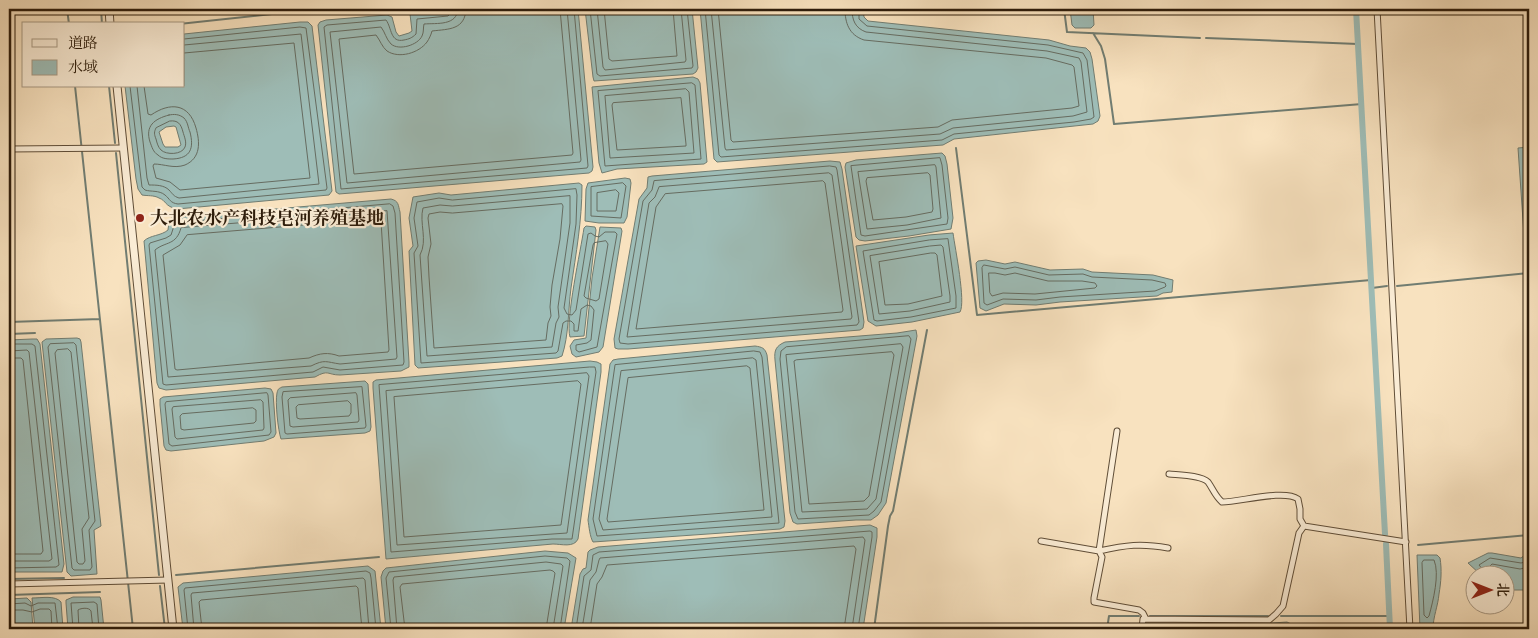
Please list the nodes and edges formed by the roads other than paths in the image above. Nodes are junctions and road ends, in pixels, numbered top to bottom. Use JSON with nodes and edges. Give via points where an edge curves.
{"nodes":[{"id":1,"x":109,"y":9,"type":"edge"},
{"id":2,"x":1377,"y":9,"type":"edge"},
{"id":3,"x":110,"y":22,"type":"edge"},
{"id":4,"x":116,"y":88,"type":"edge"},
{"id":5,"x":9,"y":148,"type":"edge"},
{"id":6,"x":123,"y":148,"type":"junction"},
{"id":7,"x":1117,"y":431,"type":"dead end"},
{"id":8,"x":1168,"y":474,"type":"dead end"},
{"id":9,"x":1304,"y":526,"type":"junction"},
{"id":10,"x":1041,"y":541,"type":"dead end"},
{"id":11,"x":1406,"y":542,"type":"junction"},
{"id":12,"x":1168,"y":548,"type":"dead end"},
{"id":13,"x":1100,"y":551,"type":"junction"},
{"id":14,"x":168,"y":580,"type":"junction"},
{"id":15,"x":9,"y":584,"type":"edge"},
{"id":16,"x":1146,"y":619,"type":"junction"},
{"id":17,"x":173,"y":629,"type":"edge"},
{"id":18,"x":1142,"y":629,"type":"edge"},
{"id":19,"x":1410,"y":629,"type":"edge"}],
"edges":[{"from":1,"to":3,"type":"street"},
{"from":2,"to":11,"type":"street"},
{"from":4,"to":6,"type":"street"},
{"from":5,"to":6,"type":"street"},
{"from":6,"to":14,"type":"street"},
{"from":7,"to":13,"type":"street"},
{"from":8,"to":9,"type":"street","via":[[1203,478],[1222,502],[1293,495],[1298,499]]},
{"from":9,"to":11,"type":"street"},
{"from":9,"to":16,"type":"street","via":[[1299,532],[1282,606],[1268,620]]},
{"from":10,"to":13,"type":"street"},
{"from":11,"to":19,"type":"street"},
{"from":12,"to":13,"type":"street","via":[[1136,545]]},
{"from":13,"to":16,"type":"street","via":[[1102,557],[1094,602],[1139,610]]},
{"from":14,"to":15,"type":"street"},
{"from":14,"to":17,"type":"street"},
{"from":16,"to":18,"type":"street","via":[[1143,619]]}]}
